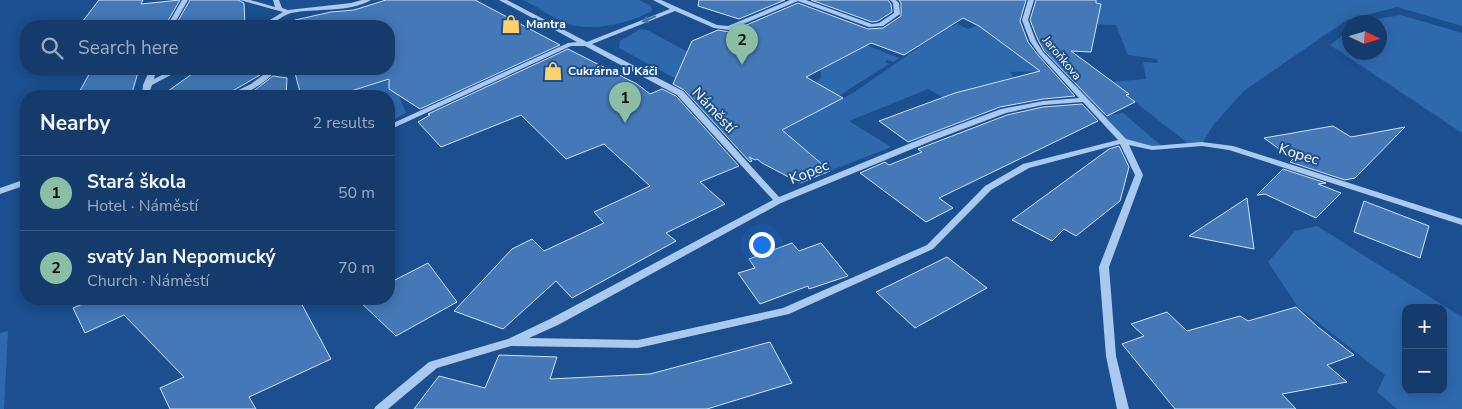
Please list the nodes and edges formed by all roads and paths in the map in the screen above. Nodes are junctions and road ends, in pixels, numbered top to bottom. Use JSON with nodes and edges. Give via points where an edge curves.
{"nodes":[{"id":1,"x":185,"y":0,"type":"edge"},
{"id":2,"x":243,"y":0,"type":"edge"},
{"id":3,"x":276,"y":0,"type":"edge"},
{"id":4,"x":368,"y":0,"type":"edge"},
{"id":5,"x":502,"y":0,"type":"edge"},
{"id":6,"x":656,"y":0,"type":"edge"},
{"id":7,"x":795,"y":0,"type":"edge"},
{"id":8,"x":800,"y":0,"type":"edge"},
{"id":9,"x":893,"y":0,"type":"edge"},
{"id":10,"x":1031,"y":0,"type":"edge"},
{"id":11,"x":675,"y":9,"type":"junction"},
{"id":12,"x":279,"y":10,"type":"junction"},
{"id":13,"x":288,"y":12,"type":"junction"},
{"id":14,"x":173,"y":20,"type":"edge"},
{"id":15,"x":280,"y":20,"type":"edge"},
{"id":16,"x":587,"y":44,"type":"junction"},
{"id":17,"x":151,"y":75,"type":"edge"},
{"id":18,"x":167,"y":75,"type":"edge"},
{"id":19,"x":268,"y":75,"type":"edge"},
{"id":20,"x":147,"y":85,"type":"junction"},
{"id":21,"x":146,"y":90,"type":"edge"},
{"id":22,"x":244,"y":90,"type":"edge"},
{"id":23,"x":1083,"y":100,"type":"junction"},
{"id":24,"x":395,"y":125,"type":"edge"},
{"id":25,"x":1123,"y":141,"type":"junction"},
{"id":26,"x":20,"y":184,"type":"edge"},
{"id":27,"x":0,"y":191,"type":"edge"},
{"id":28,"x":778,"y":200,"type":"junction"},
{"id":29,"x":1462,"y":222,"type":"edge"},
{"id":30,"x":511,"y":342,"type":"junction"},
{"id":31,"x":380,"y":409,"type":"edge"},
{"id":32,"x":1123,"y":409,"type":"edge"}],
"edges":[{"from":1,"to":14,"type":"street"},
{"from":2,"to":12,"type":"street"},
{"from":3,"to":12,"type":"street"},
{"from":4,"to":13,"type":"street","via":[[352,5]]},
{"from":5,"to":16,"type":"street","name":"Náměstí"},
{"from":6,"to":11,"type":"street"},
{"from":7,"to":11,"type":"street","via":[[728,28],[716,27]]},
{"from":8,"to":9,"type":"street","via":[[871,26],[881,25],[897,14]]},
{"from":10,"to":23,"type":"street","name":"Jaroňkova","via":[[1025,20],[1033,40]]},
{"from":11,"to":16,"type":"street","one_way":true},
{"from":12,"to":13,"type":"street"},
{"from":13,"to":15,"type":"street"},
{"from":16,"to":24,"type":"street","via":[[570,44]]},
{"from":16,"to":28,"type":"street","name":"Náměstí","via":[[680,93]]},
{"from":17,"to":20,"type":"street"},
{"from":18,"to":20,"type":"street"},
{"from":19,"to":22,"type":"street"},
{"from":20,"to":21,"type":"street"},
{"from":23,"to":25,"type":"street"},
{"from":23,"to":28,"type":"street","name":"Kopec","via":[[1043,103],[1004,111]]},
{"from":25,"to":29,"type":"street","name":"Kopec","via":[[1152,148],[1202,144],[1230,148]]},
{"from":25,"to":30,"type":"street","name":"Kopec","via":[[1026,166],[988,188],[930,247],[785,311],[638,344]]},
{"from":25,"to":32,"type":"street","via":[[1139,175],[1104,267],[1111,356]]},
{"from":26,"to":27,"type":"street"},
{"from":28,"to":30,"type":"street","name":"Kopec","via":[[554,322]]},
{"from":30,"to":31,"type":"street","name":"Kopec","via":[[433,365]]}]}
